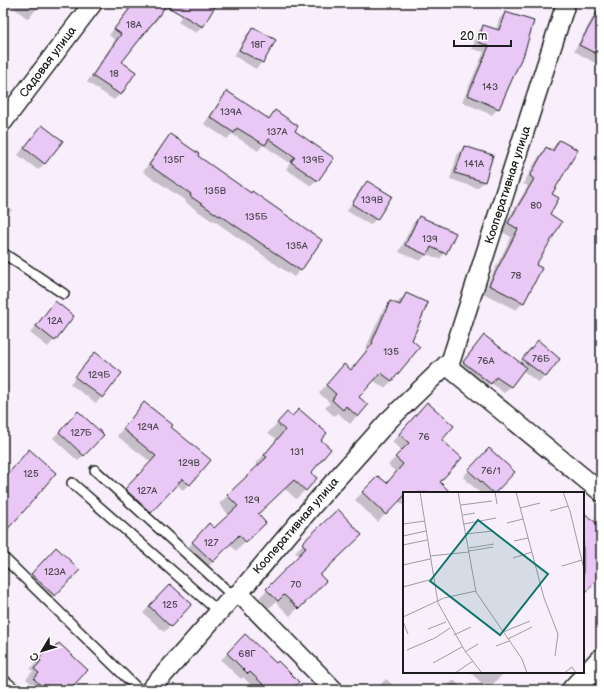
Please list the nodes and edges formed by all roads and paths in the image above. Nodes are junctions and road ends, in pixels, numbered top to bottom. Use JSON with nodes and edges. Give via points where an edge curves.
{"nodes":[{"id":1,"x":93,"y":3,"type":"edge"},
{"id":2,"x":566,"y":3,"type":"edge"},
{"id":3,"x":3,"y":122,"type":"edge"},
{"id":4,"x":3,"y":253,"type":"edge"},
{"id":5,"x":64,"y":294,"type":"dead end"},
{"id":6,"x":446,"y":365,"type":"junction"},
{"id":7,"x":95,"y":470,"type":"dead end"},
{"id":8,"x":72,"y":483,"type":"dead end"},
{"id":9,"x":601,"y":492,"type":"edge"},
{"id":10,"x":3,"y":557,"type":"edge"},
{"id":11,"x":236,"y":594,"type":"junction"},
{"id":12,"x":219,"y":612,"type":"junction"},
{"id":13,"x":601,"y":660,"type":"edge"},
{"id":14,"x":3,"y":678,"type":"edge"},
{"id":15,"x":578,"y":688,"type":"edge"},
{"id":16,"x":16,"y":690,"type":"edge"},
{"id":17,"x":140,"y":690,"type":"edge"},
{"id":18,"x":150,"y":690,"type":"edge"},
{"id":19,"x":334,"y":690,"type":"edge"}],
"edges":[{"from":1,"to":3,"type":"street","name":"Садовая улица"},
{"from":2,"to":6,"type":"street","name":"Кооперативная улица","via":[[451,360]]},
{"from":4,"to":5,"type":"lane"},
{"from":6,"to":9,"type":"street"},
{"from":6,"to":11,"type":"street","name":"Кооперативная улица","via":[[388,421]]},
{"from":7,"to":11,"type":"lane"},
{"from":8,"to":12,"type":"lane"},
{"from":10,"to":17,"type":"lane"},
{"from":11,"to":12,"type":"street","name":"Кооперативная улица"},
{"from":11,"to":19,"type":"street"},
{"from":12,"to":18,"type":"street","name":"Кооперативная улица"},
{"from":13,"to":15,"type":"street"},
{"from":14,"to":16,"type":"lane"}]}
